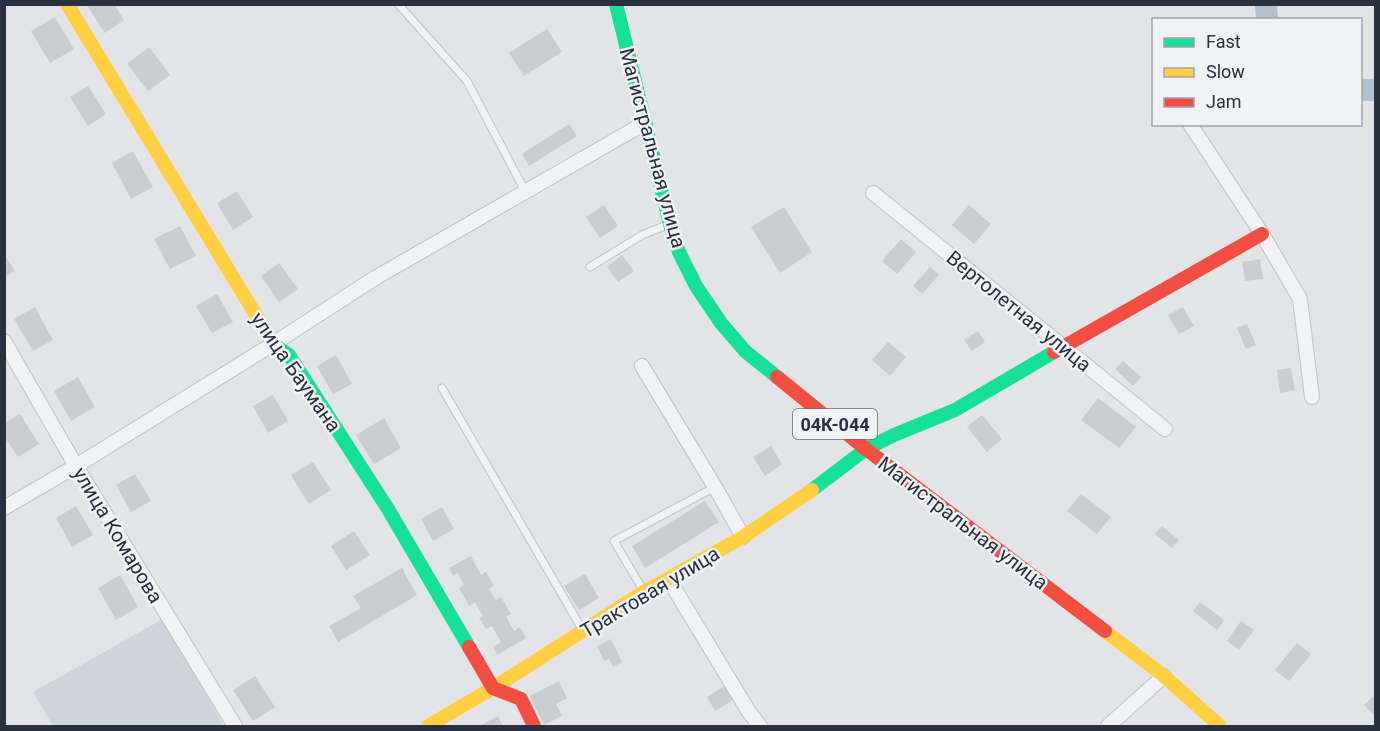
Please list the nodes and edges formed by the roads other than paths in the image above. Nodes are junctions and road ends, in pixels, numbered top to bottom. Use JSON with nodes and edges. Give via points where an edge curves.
{"nodes":[{"id":1,"x":67,"y":4,"type":"edge"},
{"id":2,"x":398,"y":4,"type":"edge"},
{"id":3,"x":616,"y":4,"type":"edge"},
{"id":4,"x":645,"y":123,"type":"junction"},
{"id":5,"x":1191,"y":126,"type":"edge"},
{"id":6,"x":525,"y":190,"type":"junction"},
{"id":7,"x":873,"y":193,"type":"dead end"},
{"id":8,"x":670,"y":224,"type":"junction"},
{"id":9,"x":1262,"y":234,"type":"junction"},
{"id":10,"x":590,"y":267,"type":"dead end"},
{"id":11,"x":4,"y":341,"type":"edge"},
{"id":12,"x":273,"y":344,"type":"junction"},
{"id":13,"x":1063,"y":346,"type":"junction"},
{"id":14,"x":642,"y":366,"type":"dead end"},
{"id":15,"x":442,"y":388,"type":"dead end"},
{"id":16,"x":1312,"y":397,"type":"dead end"},
{"id":17,"x":1165,"y":429,"type":"dead end"},
{"id":18,"x":866,"y":449,"type":"junction"},
{"id":19,"x":76,"y":466,"type":"junction"},
{"id":20,"x":715,"y":487,"type":"junction"},
{"id":21,"x":4,"y":508,"type":"edge"},
{"id":22,"x":743,"y":537,"type":"junction"},
{"id":23,"x":669,"y":580,"type":"junction"},
{"id":24,"x":644,"y":592,"type":"junction"},
{"id":25,"x":583,"y":631,"type":"junction"},
{"id":26,"x":1164,"y":676,"type":"junction"},
{"id":27,"x":493,"y":688,"type":"junction"},
{"id":28,"x":235,"y":726,"type":"edge"},
{"id":29,"x":428,"y":726,"type":"edge"},
{"id":30,"x":534,"y":726,"type":"edge"},
{"id":31,"x":760,"y":726,"type":"edge"},
{"id":32,"x":1108,"y":726,"type":"edge"},
{"id":33,"x":1220,"y":726,"type":"edge"}],
"edges":[{"from":1,"to":12,"type":"street","name":"улица Баумана"},
{"from":2,"to":6,"type":"lane","via":[[467,81]]},
{"from":3,"to":4,"type":"street","name":"Магистральная улица","number":"04К-044"},
{"from":4,"to":6,"type":"street"},
{"from":4,"to":8,"type":"street","name":"Магистральная улица","number":"04К-044"},
{"from":5,"to":9,"type":"street"},
{"from":6,"to":12,"type":"street","via":[[375,278]]},
{"from":7,"to":13,"type":"street","name":"Вертолетная улица"},
{"from":8,"to":10,"type":"lane"},
{"from":8,"to":18,"type":"street","name":"Магистральная улица","number":"04К-044","via":[[696,286],[745,351]]},
{"from":9,"to":13,"type":"street","name":"Трактовая улица"},
{"from":9,"to":16,"type":"street","via":[[1300,299]]},
{"from":11,"to":19,"type":"street","name":"улица Комарова"},
{"from":12,"to":19,"type":"street"},
{"from":12,"to":27,"type":"street","name":"улица Баумана","via":[[289,355],[388,509]]},
{"from":13,"to":17,"type":"street","name":"Вертолетная улица"},
{"from":13,"to":18,"type":"street","name":"Трактовая улица","via":[[955,410]]},
{"from":14,"to":20,"type":"street"},
{"from":15,"to":25,"type":"lane"},
{"from":18,"to":22,"type":"street","name":"Трактовая улица"},
{"from":18,"to":26,"type":"street","name":"Магистральная улица","number":"04К-044"},
{"from":19,"to":21,"type":"street"},
{"from":19,"to":28,"type":"street","name":"улица Комарова"},
{"from":20,"to":22,"type":"street"},
{"from":20,"to":24,"type":"lane","via":[[614,541]]},
{"from":22,"to":23,"type":"street","name":"Трактовая улица"},
{"from":23,"to":24,"type":"street","name":"Трактовая улица"},
{"from":23,"to":31,"type":"street"},
{"from":24,"to":25,"type":"street","name":"Трактовая улица"},
{"from":25,"to":27,"type":"street","name":"Трактовая улица"},
{"from":26,"to":32,"type":"street"},
{"from":26,"to":33,"type":"street","name":"Магистральная улица","number":"04К-044"},
{"from":27,"to":29,"type":"street","name":"Трактовая улица"},
{"from":27,"to":30,"type":"street","via":[[521,699]]}]}
